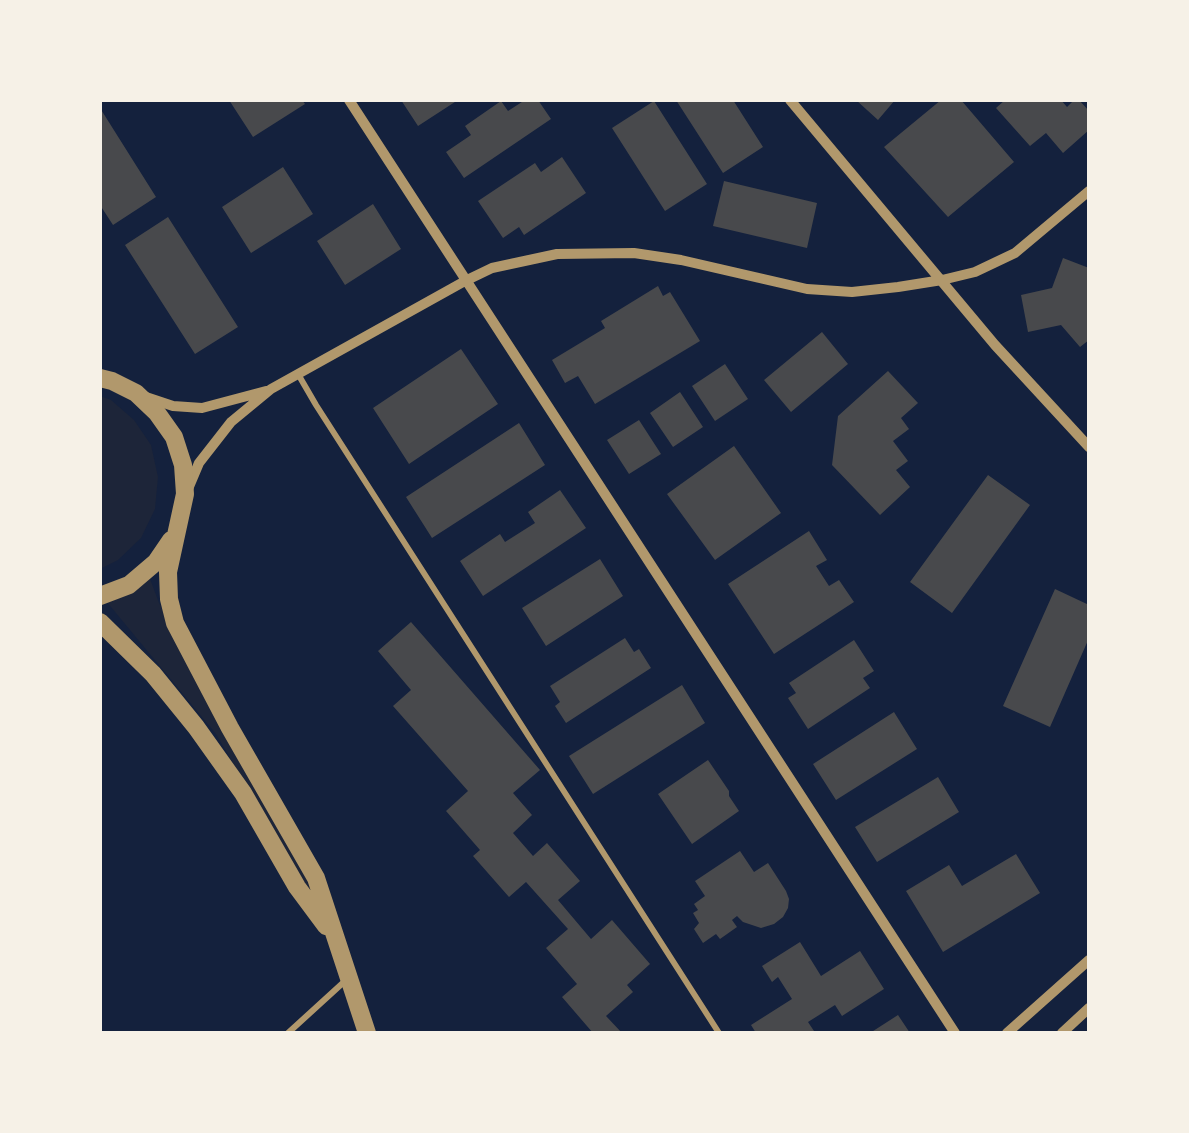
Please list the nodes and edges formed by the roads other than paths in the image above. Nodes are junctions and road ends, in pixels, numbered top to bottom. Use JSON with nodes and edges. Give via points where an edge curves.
{"nodes":[{"id":1,"x":349,"y":100,"type":"edge"},
{"id":2,"x":790,"y":100,"type":"edge"},
{"id":3,"x":1089,"y":191,"type":"edge"},
{"id":4,"x":942,"y":280,"type":"junction"},
{"id":5,"x":464,"y":281,"type":"junction"},
{"id":6,"x":298,"y":374,"type":"junction"},
{"id":7,"x":100,"y":378,"type":"edge"},
{"id":8,"x":271,"y":389,"type":"junction"},
{"id":9,"x":136,"y":394,"type":"junction"},
{"id":10,"x":1089,"y":447,"type":"edge"},
{"id":11,"x":185,"y":494,"type":"junction"},
{"id":12,"x":176,"y":531,"type":"junction"},
{"id":13,"x":100,"y":596,"type":"edge"},
{"id":14,"x":100,"y":622,"type":"edge"},
{"id":15,"x":333,"y":934,"type":"junction"},
{"id":16,"x":1089,"y":960,"type":"edge"},
{"id":17,"x":350,"y":977,"type":"junction"},
{"id":18,"x":1089,"y":1008,"type":"edge"},
{"id":19,"x":288,"y":1033,"type":"edge"},
{"id":20,"x":367,"y":1033,"type":"edge"},
{"id":21,"x":718,"y":1033,"type":"edge"},
{"id":22,"x":955,"y":1033,"type":"edge"},
{"id":23,"x":1007,"y":1033,"type":"edge"},
{"id":24,"x":1062,"y":1033,"type":"edge"}],
"edges":[{"from":1,"to":5,"type":"street"},
{"from":2,"to":4,"type":"street"},
{"from":3,"to":4,"type":"street","via":[[1015,253]]},
{"from":4,"to":5,"type":"street","via":[[852,292],[807,289],[682,260],[596,252],[527,260]]},
{"from":4,"to":10,"type":"street"},
{"from":5,"to":6,"type":"street"},
{"from":5,"to":22,"type":"street"},
{"from":6,"to":8,"type":"street"},
{"from":6,"to":21,"type":"lane"},
{"from":7,"to":9,"type":"street"},
{"from":8,"to":9,"type":"street","via":[[202,408]]},
{"from":8,"to":11,"type":"street","via":[[224,431]]},
{"from":9,"to":11,"type":"street","via":[[174,437]]},
{"from":11,"to":12,"type":"street"},
{"from":12,"to":13,"type":"street","via":[[156,562],[128,585]]},
{"from":12,"to":15,"type":"street","via":[[168,572],[176,623],[316,878]]},
{"from":14,"to":15,"type":"street","via":[[196,726]]},
{"from":15,"to":17,"type":"street"},
{"from":16,"to":23,"type":"street"},
{"from":17,"to":19,"type":"lane"},
{"from":17,"to":20,"type":"street"},
{"from":18,"to":24,"type":"street"}]}
